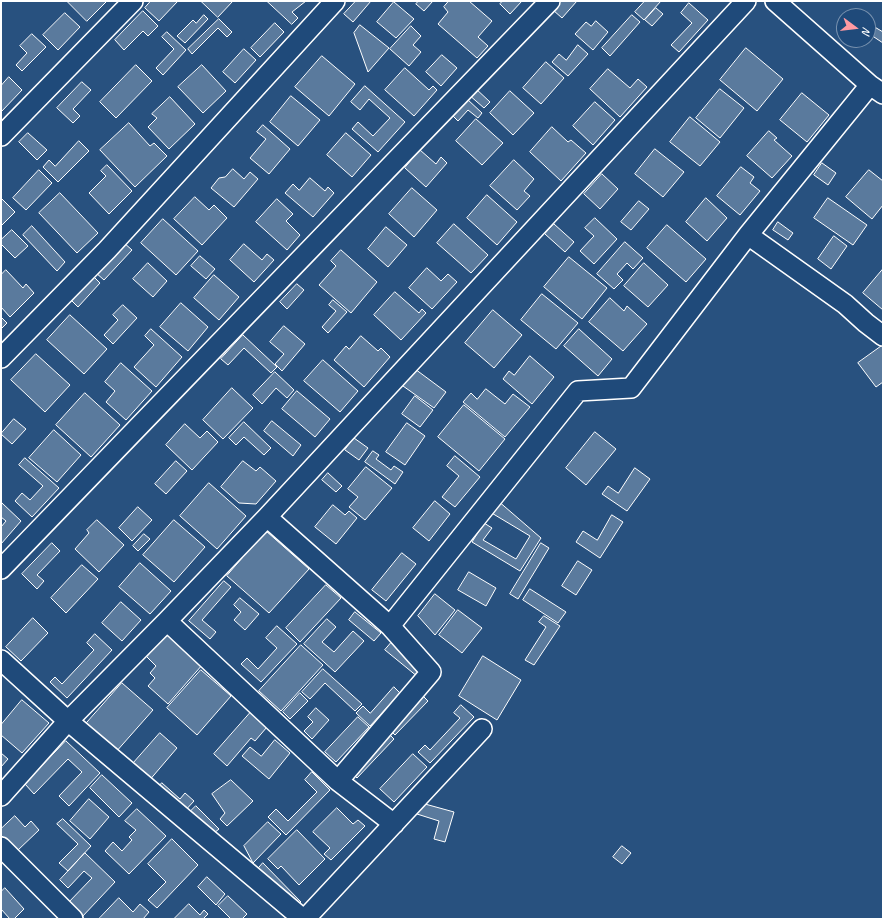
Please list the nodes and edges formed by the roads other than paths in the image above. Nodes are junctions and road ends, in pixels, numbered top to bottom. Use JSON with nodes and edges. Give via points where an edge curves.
{"nodes":[{"id":1,"x":133,"y":1,"type":"edge"},
{"id":2,"x":334,"y":1,"type":"edge"},
{"id":3,"x":550,"y":1,"type":"edge"},
{"id":4,"x":746,"y":1,"type":"edge"},
{"id":5,"x":775,"y":1,"type":"edge"},
{"id":6,"x":876,"y":90,"type":"edge"},
{"id":7,"x":1,"y":136,"type":"edge"},
{"id":8,"x":748,"y":235,"type":"junction"},
{"id":9,"x":883,"y":336,"type":"edge"},
{"id":10,"x":1,"y":358,"type":"edge"},
{"id":11,"x":266,"y":517,"type":"junction"},
{"id":12,"x":1,"y":569,"type":"edge"},
{"id":13,"x":167,"y":621,"type":"junction"},
{"id":14,"x":390,"y":626,"type":"junction"},
{"id":15,"x":1,"y":660,"type":"edge"},
{"id":16,"x":68,"y":721,"type":"junction"},
{"id":17,"x":482,"y":728,"type":"dead end"},
{"id":18,"x":338,"y":782,"type":"junction"},
{"id":19,"x":1,"y":796,"type":"edge"},
{"id":20,"x":394,"y":824,"type":"junction"},
{"id":21,"x":1,"y":847,"type":"edge"},
{"id":22,"x":73,"y":919,"type":"edge"},
{"id":23,"x":304,"y":919,"type":"edge"}],
"edges":[{"from":1,"to":7,"type":"street"},
{"from":2,"to":10,"type":"street","via":[[107,250]]},
{"from":3,"to":12,"type":"street"},
{"from":4,"to":11,"type":"street"},
{"from":5,"to":6,"type":"street"},
{"from":6,"to":8,"type":"street"},
{"from":8,"to":9,"type":"street","via":[[845,304]]},
{"from":8,"to":14,"type":"street","via":[[631,388],[578,391]]},
{"from":11,"to":13,"type":"street"},
{"from":11,"to":14,"type":"street"},
{"from":13,"to":16,"type":"street"},
{"from":13,"to":18,"type":"street"},
{"from":14,"to":18,"type":"street","via":[[431,672]]},
{"from":15,"to":16,"type":"street"},
{"from":16,"to":19,"type":"street"},
{"from":16,"to":23,"type":"street"},
{"from":17,"to":20,"type":"street"},
{"from":18,"to":20,"type":"street"},
{"from":20,"to":23,"type":"street"},
{"from":21,"to":22,"type":"street"}]}
